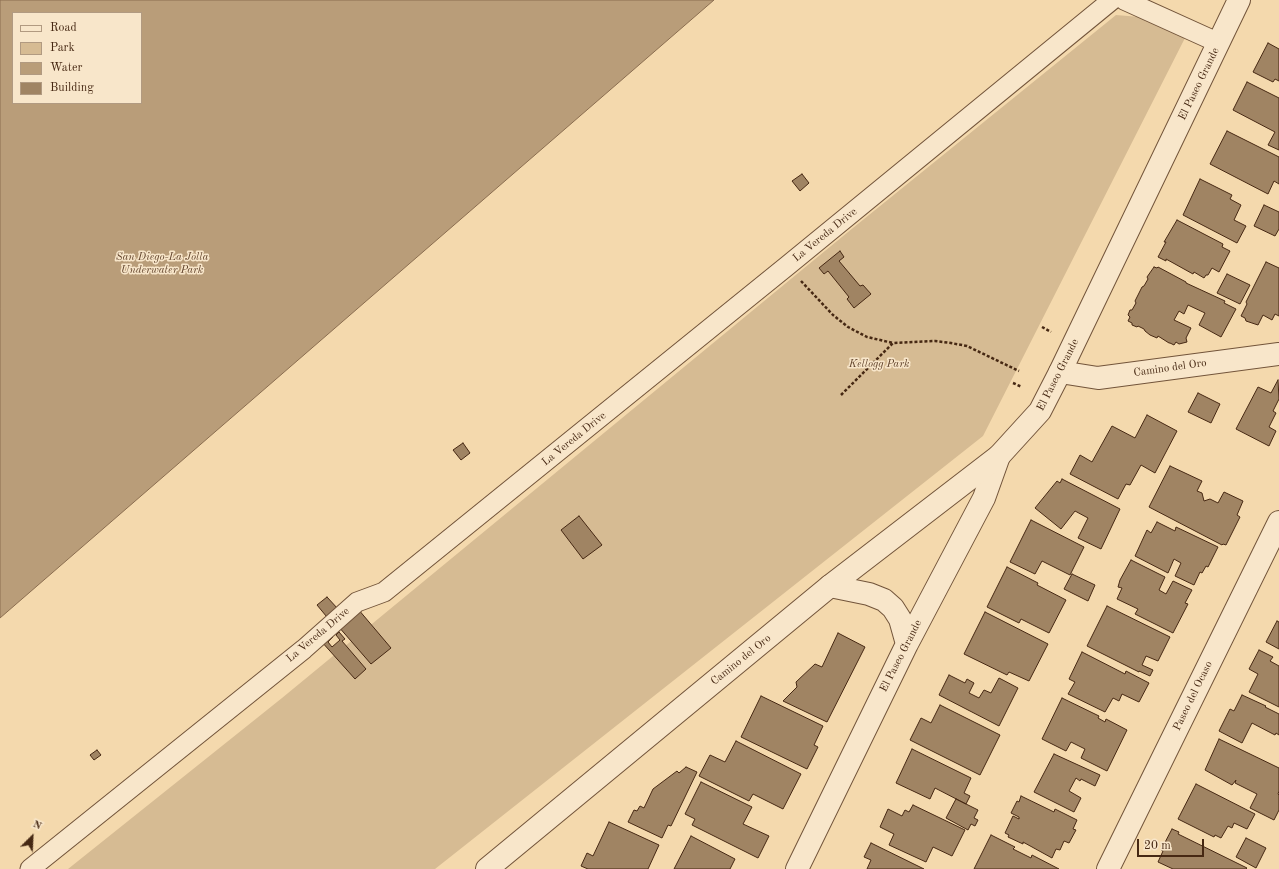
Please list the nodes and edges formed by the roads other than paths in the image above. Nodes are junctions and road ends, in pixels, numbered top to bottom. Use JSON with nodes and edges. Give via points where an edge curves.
{"nodes":[{"id":1,"x":1112,"y":0,"type":"edge"},
{"id":2,"x":1124,"y":0,"type":"edge"},
{"id":3,"x":1239,"y":0,"type":"edge"},
{"id":4,"x":1219,"y":43,"type":"junction"},
{"id":5,"x":1279,"y":354,"type":"edge"},
{"id":6,"x":1060,"y":372,"type":"junction"},
{"id":7,"x":999,"y":456,"type":"junction"},
{"id":8,"x":1279,"y":522,"type":"edge"},
{"id":9,"x":830,"y":586,"type":"junction"},
{"id":10,"x":907,"y":644,"type":"junction"},
{"id":11,"x":30,"y":869,"type":"edge"},
{"id":12,"x":488,"y":869,"type":"edge"},
{"id":13,"x":797,"y":869,"type":"edge"},
{"id":14,"x":1108,"y":869,"type":"edge"}],
"edges":[{"from":1,"to":11,"type":"street","name":"La Vereda Drive","via":[[384,592],[357,602],[304,649]]},
{"from":2,"to":4,"type":"street"},
{"from":3,"to":4,"type":"street","name":"El Paseo Grande"},
{"from":4,"to":6,"type":"street","name":"El Paseo Grande"},
{"from":5,"to":6,"type":"street","name":"Camino del Oro","via":[[1098,378]]},
{"from":6,"to":7,"type":"street","name":"El Paseo Grande","via":[[1040,411]]},
{"from":7,"to":9,"type":"street","name":"Camino del Oro"},
{"from":7,"to":10,"type":"street","name":"El Paseo Grande","via":[[984,498]]},
{"from":8,"to":14,"type":"street","name":"Paseo del Ocaso"},
{"from":9,"to":10,"type":"street","via":[[869,594],[884,600],[893,608],[900,620]]},
{"from":9,"to":12,"type":"street","name":"Camino del Oro"},
{"from":10,"to":13,"type":"street","name":"El Paseo Grande"}]}
